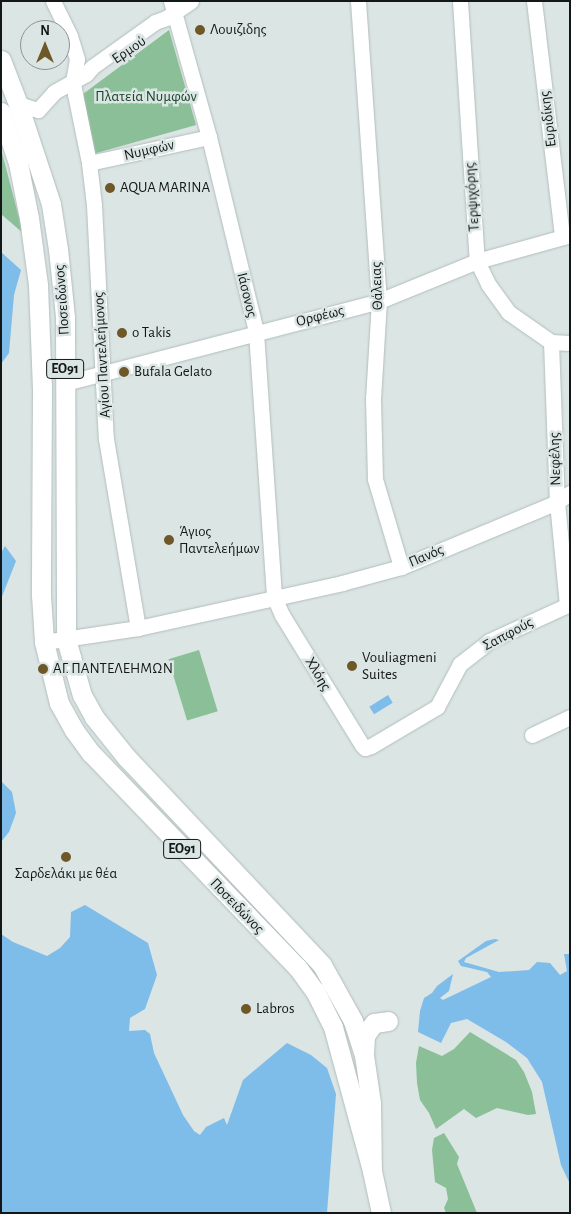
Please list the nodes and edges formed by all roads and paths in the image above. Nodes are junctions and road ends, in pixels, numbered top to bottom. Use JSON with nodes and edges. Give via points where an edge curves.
{"nodes":[{"id":1,"x":53,"y":1,"type":"edge"},
{"id":2,"x":190,"y":1,"type":"edge"},
{"id":3,"x":358,"y":1,"type":"edge"},
{"id":4,"x":460,"y":1,"type":"edge"},
{"id":5,"x":534,"y":1,"type":"edge"},
{"id":6,"x":170,"y":11,"type":"edge"},
{"id":7,"x":1,"y":60,"type":"edge"},
{"id":8,"x":80,"y":78,"type":"junction"},
{"id":9,"x":7,"y":108,"type":"edge"},
{"id":10,"x":209,"y":136,"type":"junction"},
{"id":11,"x":89,"y":163,"type":"junction"},
{"id":12,"x":566,"y":236,"type":"edge"},
{"id":13,"x":476,"y":261,"type":"junction"},
{"id":14,"x":379,"y":301,"type":"junction"},
{"id":15,"x":256,"y":332,"type":"junction"},
{"id":16,"x":551,"y":342,"type":"junction"},
{"id":17,"x":570,"y":343,"type":"edge"},
{"id":18,"x":101,"y":373,"type":"junction"},
{"id":19,"x":65,"y":383,"type":"junction"},
{"id":20,"x":563,"y":498,"type":"edge"},
{"id":21,"x":401,"y":567,"type":"junction"},
{"id":22,"x":274,"y":597,"type":"junction"},
{"id":23,"x":568,"y":604,"type":"edge"},
{"id":24,"x":138,"y":628,"type":"junction"},
{"id":25,"x":66,"y":640,"type":"junction"},
{"id":26,"x":44,"y":642,"type":"junction"},
{"id":27,"x":570,"y":717,"type":"edge"},
{"id":28,"x":532,"y":735,"type":"dead end"},
{"id":29,"x":365,"y":748,"type":"joint"},
{"id":30,"x":342,"y":1001,"type":"junction"},
{"id":31,"x":323,"y":1007,"type":"junction"},
{"id":32,"x":388,"y":1021,"type":"dead end"},
{"id":33,"x":364,"y":1055,"type":"junction"},
{"id":34,"x":372,"y":1171,"type":"junction"},
{"id":35,"x":381,"y":1213,"type":"edge"}],
"edges":[{"from":1,"to":8,"type":"street","name":"Αγίου Παντελεήμονος","via":[[70,36]]},
{"from":2,"to":6,"type":"street","name":"Ερμού"},
{"from":3,"to":14,"type":"street","name":"Θάλειας"},
{"from":4,"to":13,"type":"street","name":"Τερψιχόρης"},
{"from":5,"to":12,"type":"street","name":"Ευριδίκης"},
{"from":6,"to":8,"type":"street","name":"Ερμού"},
{"from":6,"to":10,"type":"street","name":"Ιάσονος"},
{"from":7,"to":9,"type":"main road","name":"Ποσειδώνος","number":"ΕΟ91"},
{"from":8,"to":9,"type":"street","name":"Ερμού","via":[[49,98]]},
{"from":8,"to":11,"type":"street","name":"Αγίου Παντελεήμονος"},
{"from":9,"to":19,"type":"main road","name":"Ποσειδώνος","number":"ΕΟ91","via":[[51,204],[63,291]]},
{"from":9,"to":26,"type":"main road","name":"Ποσειδώνος","number":"ΕΟ91","via":[[38,285],[42,387],[40,571]]},
{"from":10,"to":11,"type":"street","name":"Νυμφών"},
{"from":10,"to":15,"type":"street","name":"Ιάσονος"},
{"from":11,"to":18,"type":"street","name":"Αγίου Παντελεήμονος","via":[[97,250]]},
{"from":12,"to":13,"type":"street","name":"Ορφέως"},
{"from":13,"to":14,"type":"street","name":"Ορφέως"},
{"from":13,"to":16,"type":"street","name":"Τερψιχόρης","via":[[508,312]]},
{"from":14,"to":15,"type":"street","name":"Ορφέως"},
{"from":14,"to":21,"type":"street","name":"Θάλειας","via":[[373,398],[374,479]]},
{"from":15,"to":18,"type":"street","name":"Ορφέως"},
{"from":15,"to":22,"type":"street","name":"Ιάσονος"},
{"from":16,"to":17,"type":"street"},
{"from":16,"to":20,"type":"street","name":"Νεφέλης"},
{"from":18,"to":19,"type":"street","name":"Ορφέως"},
{"from":18,"to":24,"type":"street","name":"Αγίου Παντελεήμονος","via":[[106,439]]},
{"from":19,"to":25,"type":"main road","name":"Ποσειδώνος","number":"ΕΟ91"},
{"from":20,"to":21,"type":"street","name":"Πανός"},
{"from":20,"to":23,"type":"street","name":"Νεφέλης"},
{"from":21,"to":22,"type":"street","name":"Πανός"},
{"from":22,"to":24,"type":"street"},
{"from":22,"to":29,"type":"street","name":"Χλόης","via":[[282,616]]},
{"from":23,"to":29,"type":"street","name":"Σαπφούς","via":[[489,641],[460,664],[437,708]]},
{"from":24,"to":25,"type":"street"},
{"from":25,"to":26,"type":"street"},
{"from":25,"to":30,"type":"main road","name":"Ποσειδώνος","number":"ΕΟ91","via":[[82,695],[109,737],[322,965]]},
{"from":26,"to":31,"type":"main road","name":"Ποσειδώνος","number":"ΕΟ91","via":[[59,703],[90,753],[298,968]]},
{"from":27,"to":28,"type":"street"},
{"from":30,"to":31,"type":"main road"},
{"from":30,"to":33,"type":"main road","name":"Ποσειδώνος","number":"ΕΟ91","via":[[353,1021]]},
{"from":31,"to":34,"type":"main road","name":"Ποσειδώνος","number":"ΕΟ91","via":[[344,1062]]},
{"from":32,"to":33,"type":"main road","via":[[374,1023],[368,1031]]},
{"from":33,"to":34,"type":"main road","name":"Ποσειδώνος","number":"ΕΟ91","via":[[371,1103]]},
{"from":34,"to":35,"type":"main road","name":"Ποσειδώνος","number":"ΕΟ91"}]}
